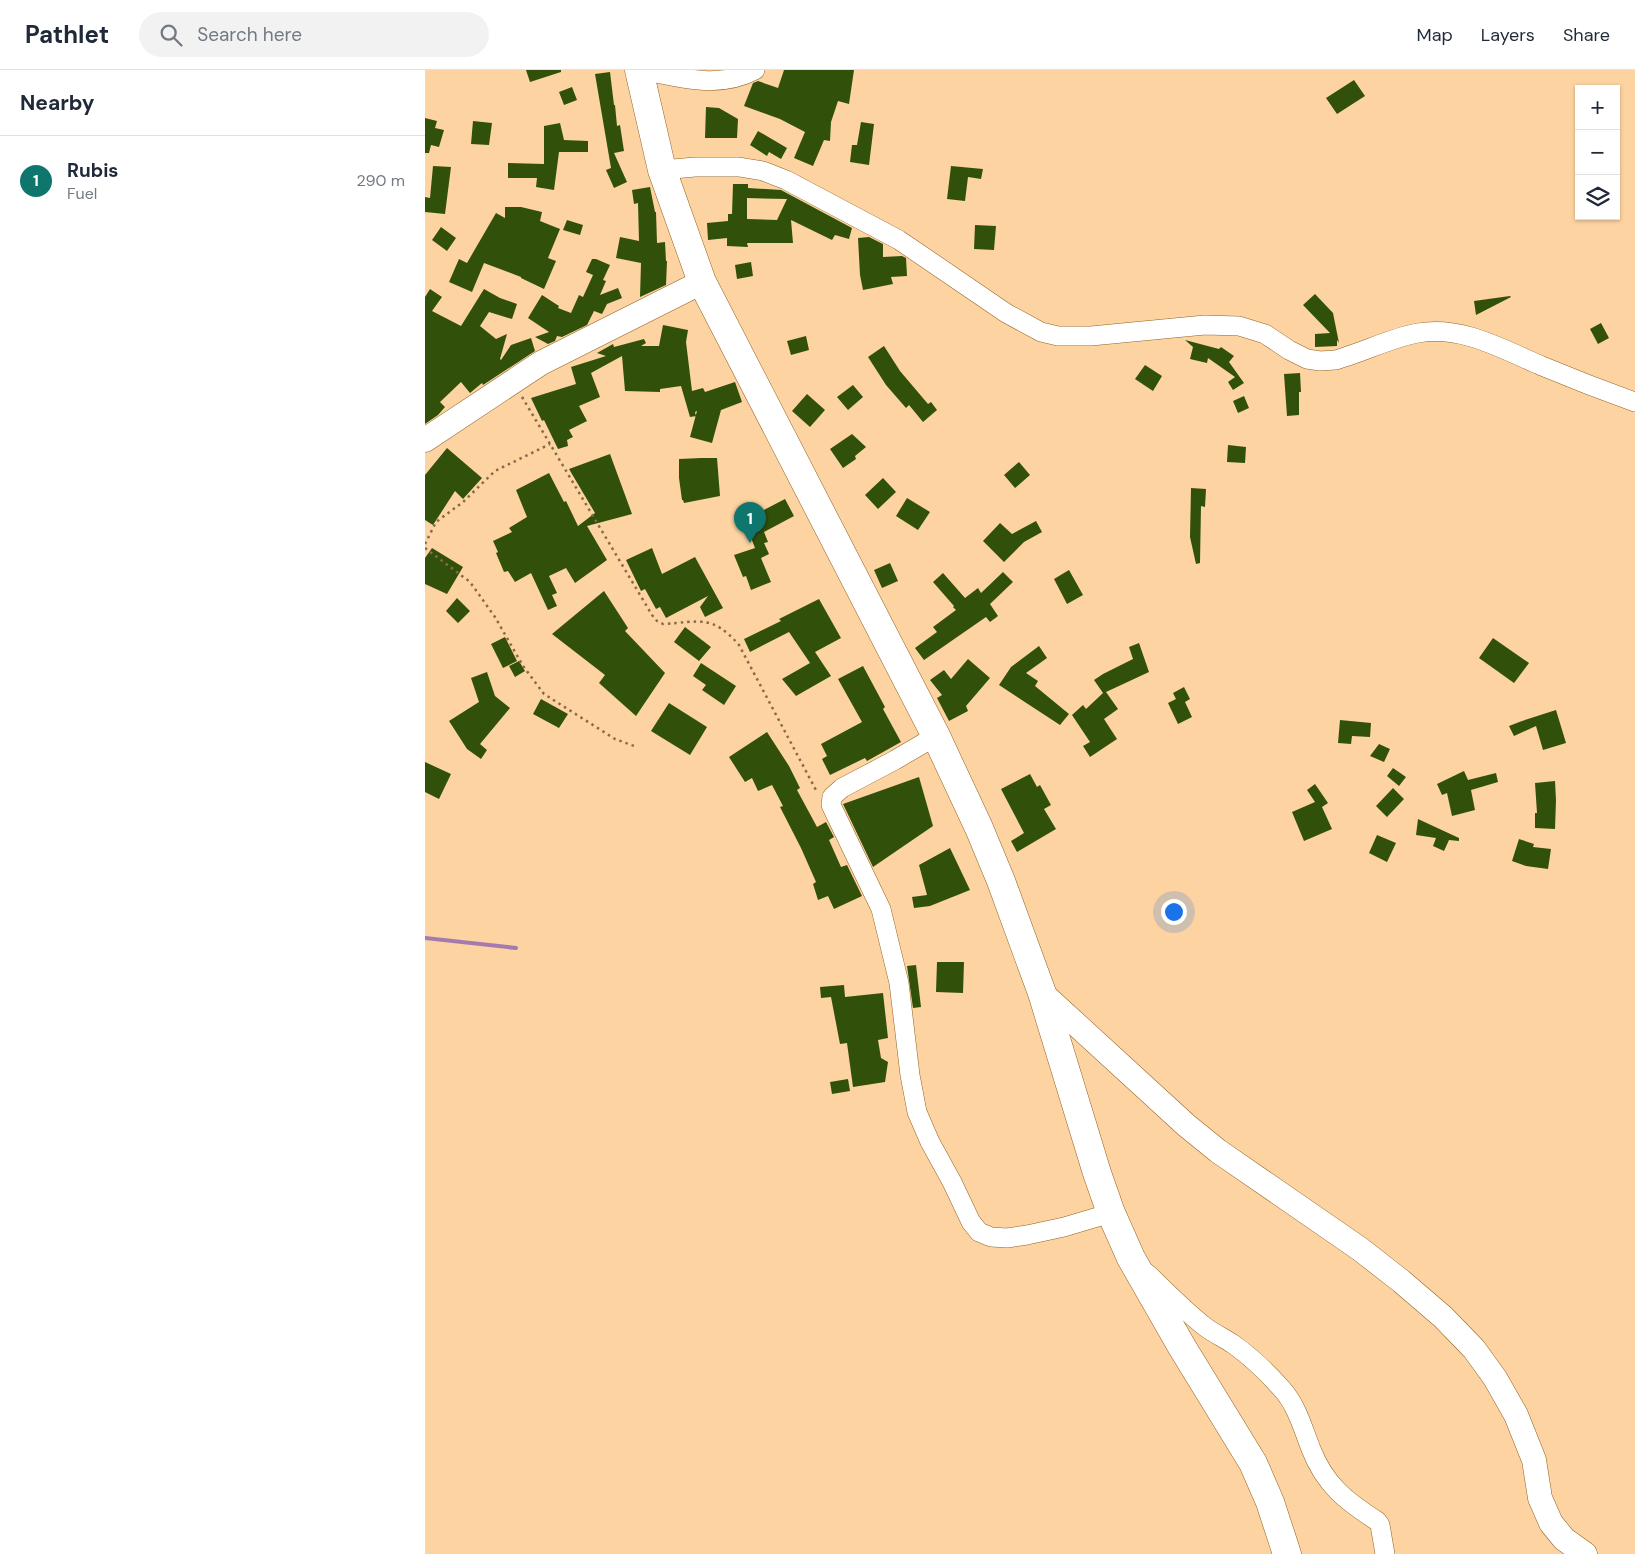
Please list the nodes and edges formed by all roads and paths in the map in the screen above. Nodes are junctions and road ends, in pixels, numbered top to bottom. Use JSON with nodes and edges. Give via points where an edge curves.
{"nodes":[{"id":1,"x":640,"y":70,"type":"edge"},
{"id":2,"x":755,"y":70,"type":"edge"},
{"id":3,"x":662,"y":170,"type":"junction"},
{"id":4,"x":702,"y":282,"type":"junction"},
{"id":5,"x":513,"y":381,"type":"junction"},
{"id":6,"x":1635,"y":402,"type":"edge"},
{"id":7,"x":425,"y":440,"type":"edge"},
{"id":8,"x":550,"y":444,"type":"junction"},
{"id":9,"x":425,"y":544,"type":"edge"},
{"id":10,"x":425,"y":548,"type":"edge"},
{"id":11,"x":936,"y":736,"type":"junction"},
{"id":12,"x":635,"y":746,"type":"dead end"},
{"id":13,"x":832,"y":797,"type":"junction"},
{"id":14,"x":1042,"y":993,"type":"junction"},
{"id":15,"x":1111,"y":1213,"type":"junction"},
{"id":16,"x":1131,"y":1258,"type":"junction"},
{"id":17,"x":1287,"y":1554,"type":"edge"},
{"id":18,"x":1385,"y":1554,"type":"edge"},
{"id":19,"x":1585,"y":1554,"type":"edge"}],
"edges":[{"from":1,"to":2,"type":"street","via":[[724,81]]},
{"from":1,"to":3,"type":"highway"},
{"from":3,"to":4,"type":"highway"},
{"from":3,"to":6,"type":"street","via":[[739,167],[763,171],[786,180],[899,240],[1025,325],[1057,336],[1091,336],[1205,325],[1239,326],[1265,334],[1307,359],[1320,361],[1335,360],[1419,333],[1445,332],[1501,347]]},
{"from":4,"to":5,"type":"main road","via":[[541,363]]},
{"from":4,"to":11,"type":"highway"},
{"from":5,"to":7,"type":"main road"},
{"from":5,"to":8,"type":"path"},
{"from":8,"to":9,"type":"path","via":[[495,471],[463,502],[436,522]]},
{"from":8,"to":13,"type":"path","via":[[651,615],[663,624],[701,620],[715,624],[729,634],[739,645],[817,793],[826,798]]},
{"from":10,"to":12,"type":"path","via":[[470,582],[544,694],[615,740]]},
{"from":11,"to":13,"type":"street","via":[[842,788]]},
{"from":11,"to":14,"type":"highway","via":[[994,863]]},
{"from":13,"to":15,"type":"street","via":[[831,805],[881,909],[891,942],[917,1112],[971,1222],[985,1235],[1007,1238]]},
{"from":14,"to":15,"type":"highway"},
{"from":14,"to":19,"type":"main road","via":[[1199,1136],[1250,1175],[1361,1250],[1443,1317],[1474,1349],[1516,1414],[1534,1460],[1540,1498],[1551,1523],[1564,1539]]},
{"from":15,"to":16,"type":"highway"},
{"from":16,"to":17,"type":"highway","via":[[1253,1463]]},
{"from":16,"to":18,"type":"street","via":[[1205,1327],[1261,1366],[1283,1390],[1303,1426],[1321,1470],[1333,1487],[1345,1500],[1380,1525]]}]}
